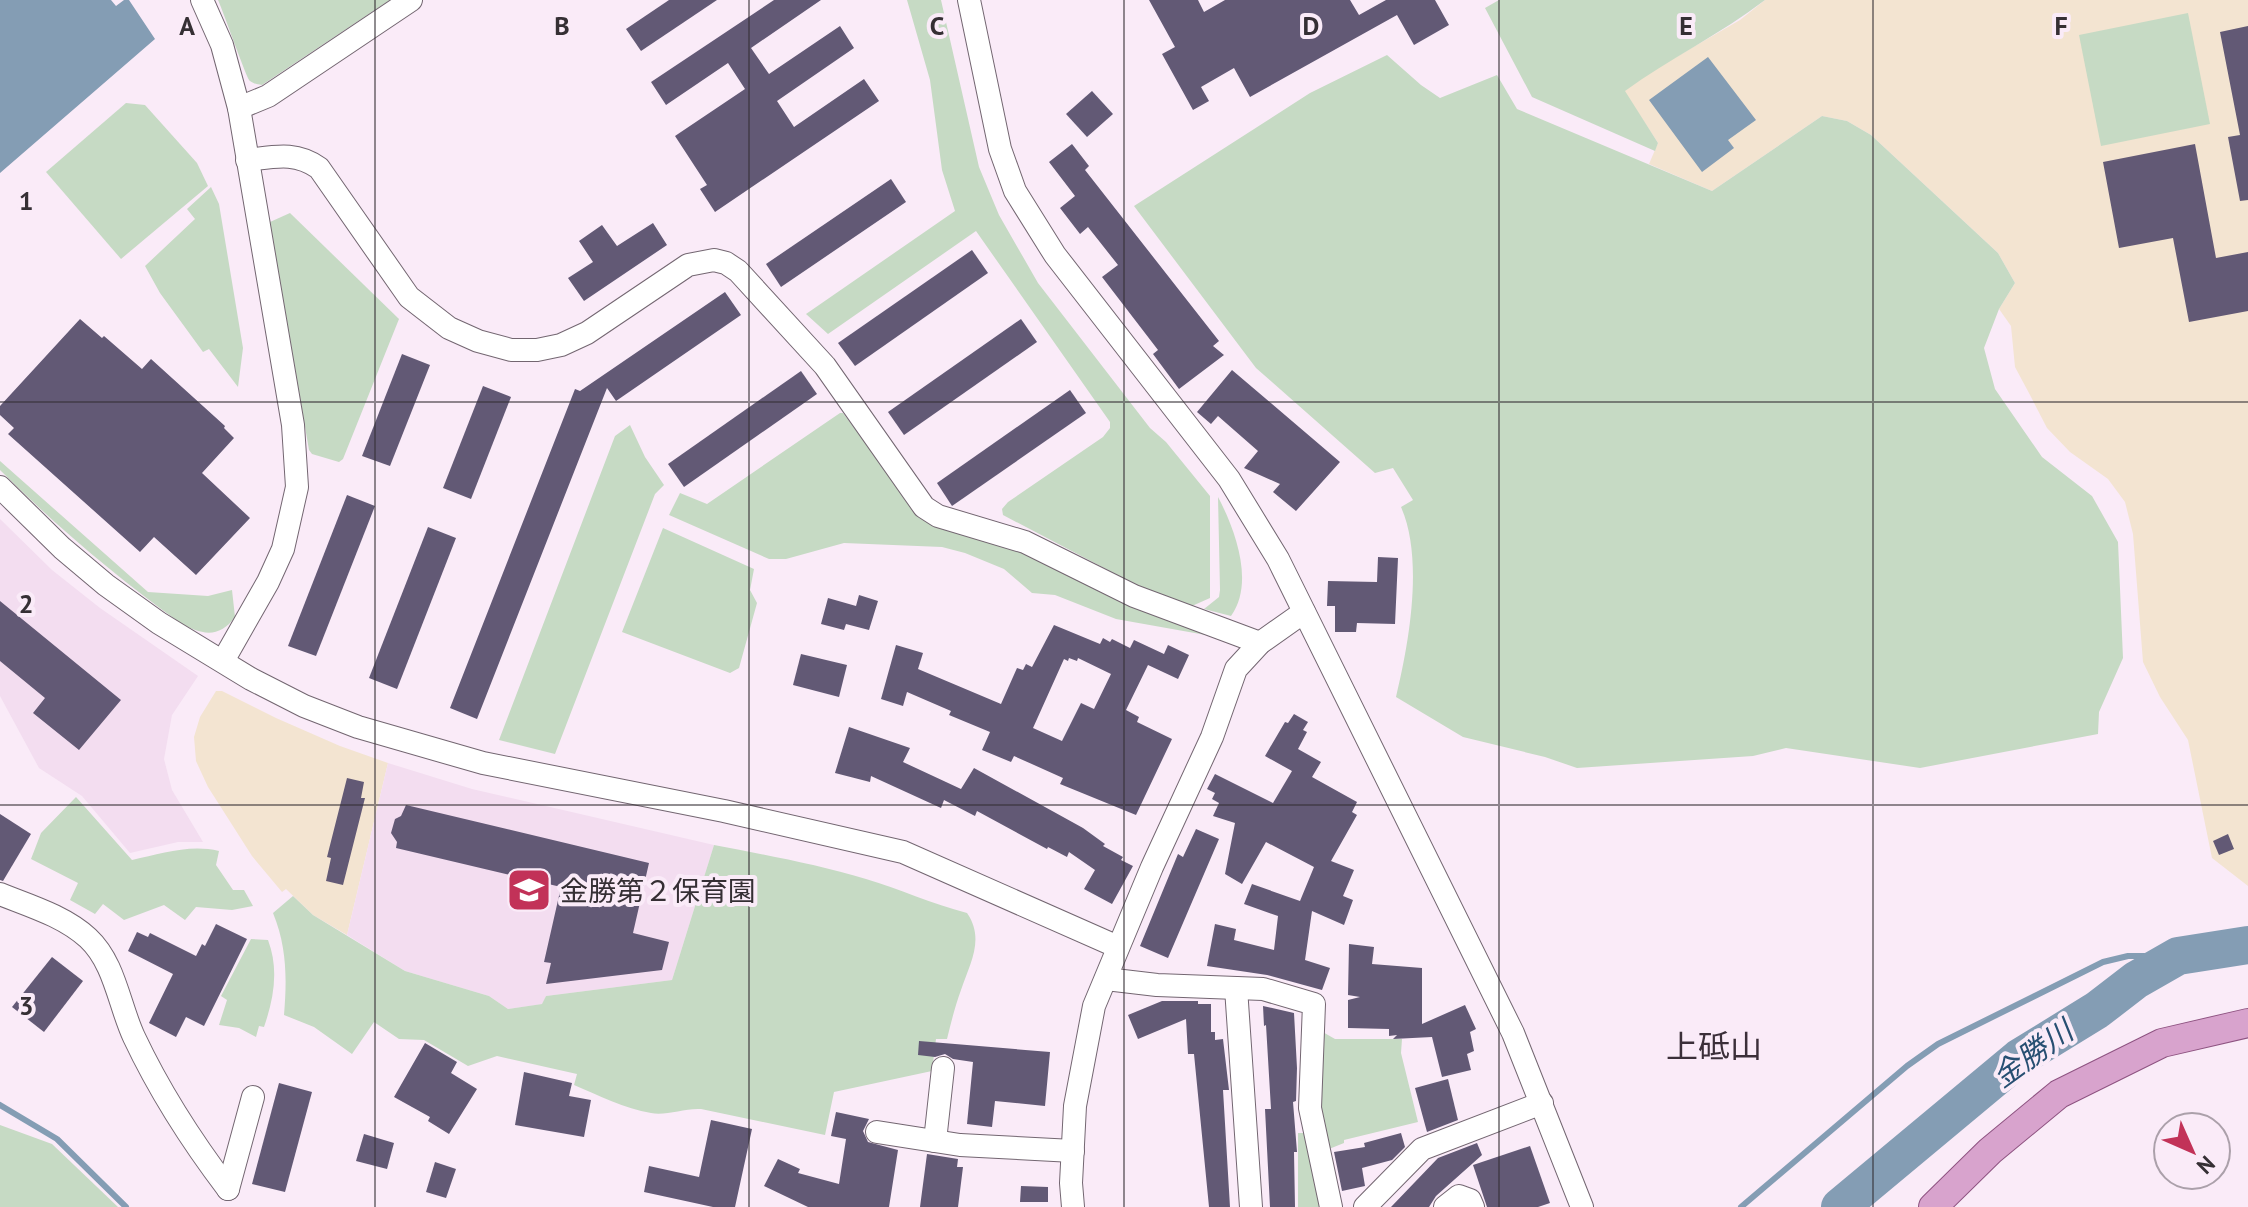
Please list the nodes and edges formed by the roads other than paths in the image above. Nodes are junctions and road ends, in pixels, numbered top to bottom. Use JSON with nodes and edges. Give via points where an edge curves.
{"nodes":[{"id":1,"x":202,"y":0,"type":"edge"},
{"id":2,"x":411,"y":0,"type":"edge"},
{"id":3,"x":969,"y":0,"type":"edge"},
{"id":4,"x":239,"y":108,"type":"junction"},
{"id":5,"x":247,"y":160,"type":"junction"},
{"id":6,"x":1,"y":489,"type":"edge"},
{"id":7,"x":1304,"y":612,"type":"junction"},
{"id":8,"x":1260,"y":643,"type":"junction"},
{"id":9,"x":223,"y":661,"type":"junction"},
{"id":10,"x":0,"y":894,"type":"edge"},
{"id":11,"x":1118,"y":947,"type":"junction"},
{"id":12,"x":1106,"y":979,"type":"junction"},
{"id":13,"x":1236,"y":988,"type":"junction"},
{"id":14,"x":2248,"y":1023,"type":"edge"},
{"id":15,"x":943,"y":1068,"type":"dead end"},
{"id":16,"x":253,"y":1097,"type":"dead end"},
{"id":17,"x":1542,"y":1103,"type":"junction"},
{"id":18,"x":877,"y":1132,"type":"dead end"},
{"id":19,"x":935,"y":1141,"type":"junction"},
{"id":20,"x":1073,"y":1151,"type":"junction"},
{"id":21,"x":1073,"y":1207,"type":"edge"},
{"id":22,"x":1251,"y":1207,"type":"edge"},
{"id":23,"x":1331,"y":1207,"type":"edge"},
{"id":24,"x":1365,"y":1207,"type":"edge"},
{"id":25,"x":1445,"y":1207,"type":"edge"},
{"id":26,"x":1473,"y":1207,"type":"edge"},
{"id":27,"x":1582,"y":1207,"type":"edge"},
{"id":28,"x":1933,"y":1207,"type":"edge"}],
"edges":[{"from":1,"to":4,"type":"street","via":[[222,45]]},
{"from":2,"to":4,"type":"street","via":[[268,96]]},
{"from":3,"to":7,"type":"street","via":[[1000,149],[1015,191],[1055,255],[1229,479]]},
{"from":4,"to":5,"type":"street"},
{"from":5,"to":8,"type":"street","via":[[289,155],[319,168],[409,297],[449,328],[511,350],[561,345],[688,265],[726,263],[825,366],[924,507],[1025,542],[1134,596]]},
{"from":5,"to":9,"type":"street","via":[[293,425],[297,487],[283,549]]},
{"from":6,"to":9,"type":"street","via":[[106,585]]},
{"from":7,"to":8,"type":"street"},
{"from":7,"to":17,"type":"street","via":[[1513,1033]]},
{"from":8,"to":11,"type":"street","via":[[1236,669],[1212,737]]},
{"from":9,"to":11,"type":"street","via":[[304,706],[431,750],[903,852]]},
{"from":10,"to":16,"type":"street","via":[[61,919],[98,949],[134,1037],[228,1189]]},
{"from":11,"to":12,"type":"street"},
{"from":12,"to":13,"type":"street"},
{"from":12,"to":20,"type":"street","via":[[1094,1006],[1075,1106]]},
{"from":13,"to":22,"type":"street"},
{"from":13,"to":23,"type":"street","via":[[1263,989],[1314,1004],[1310,1108]]},
{"from":14,"to":28,"type":"main road","via":[[2162,1043],[2059,1094]]},
{"from":15,"to":19,"type":"street"},
{"from":17,"to":24,"type":"street","via":[[1422,1149]]},
{"from":17,"to":27,"type":"street"},
{"from":18,"to":19,"type":"street"},
{"from":19,"to":20,"type":"street"},
{"from":20,"to":21,"type":"street"},
{"from":25,"to":26,"type":"street","via":[[1459,1196]]}]}
